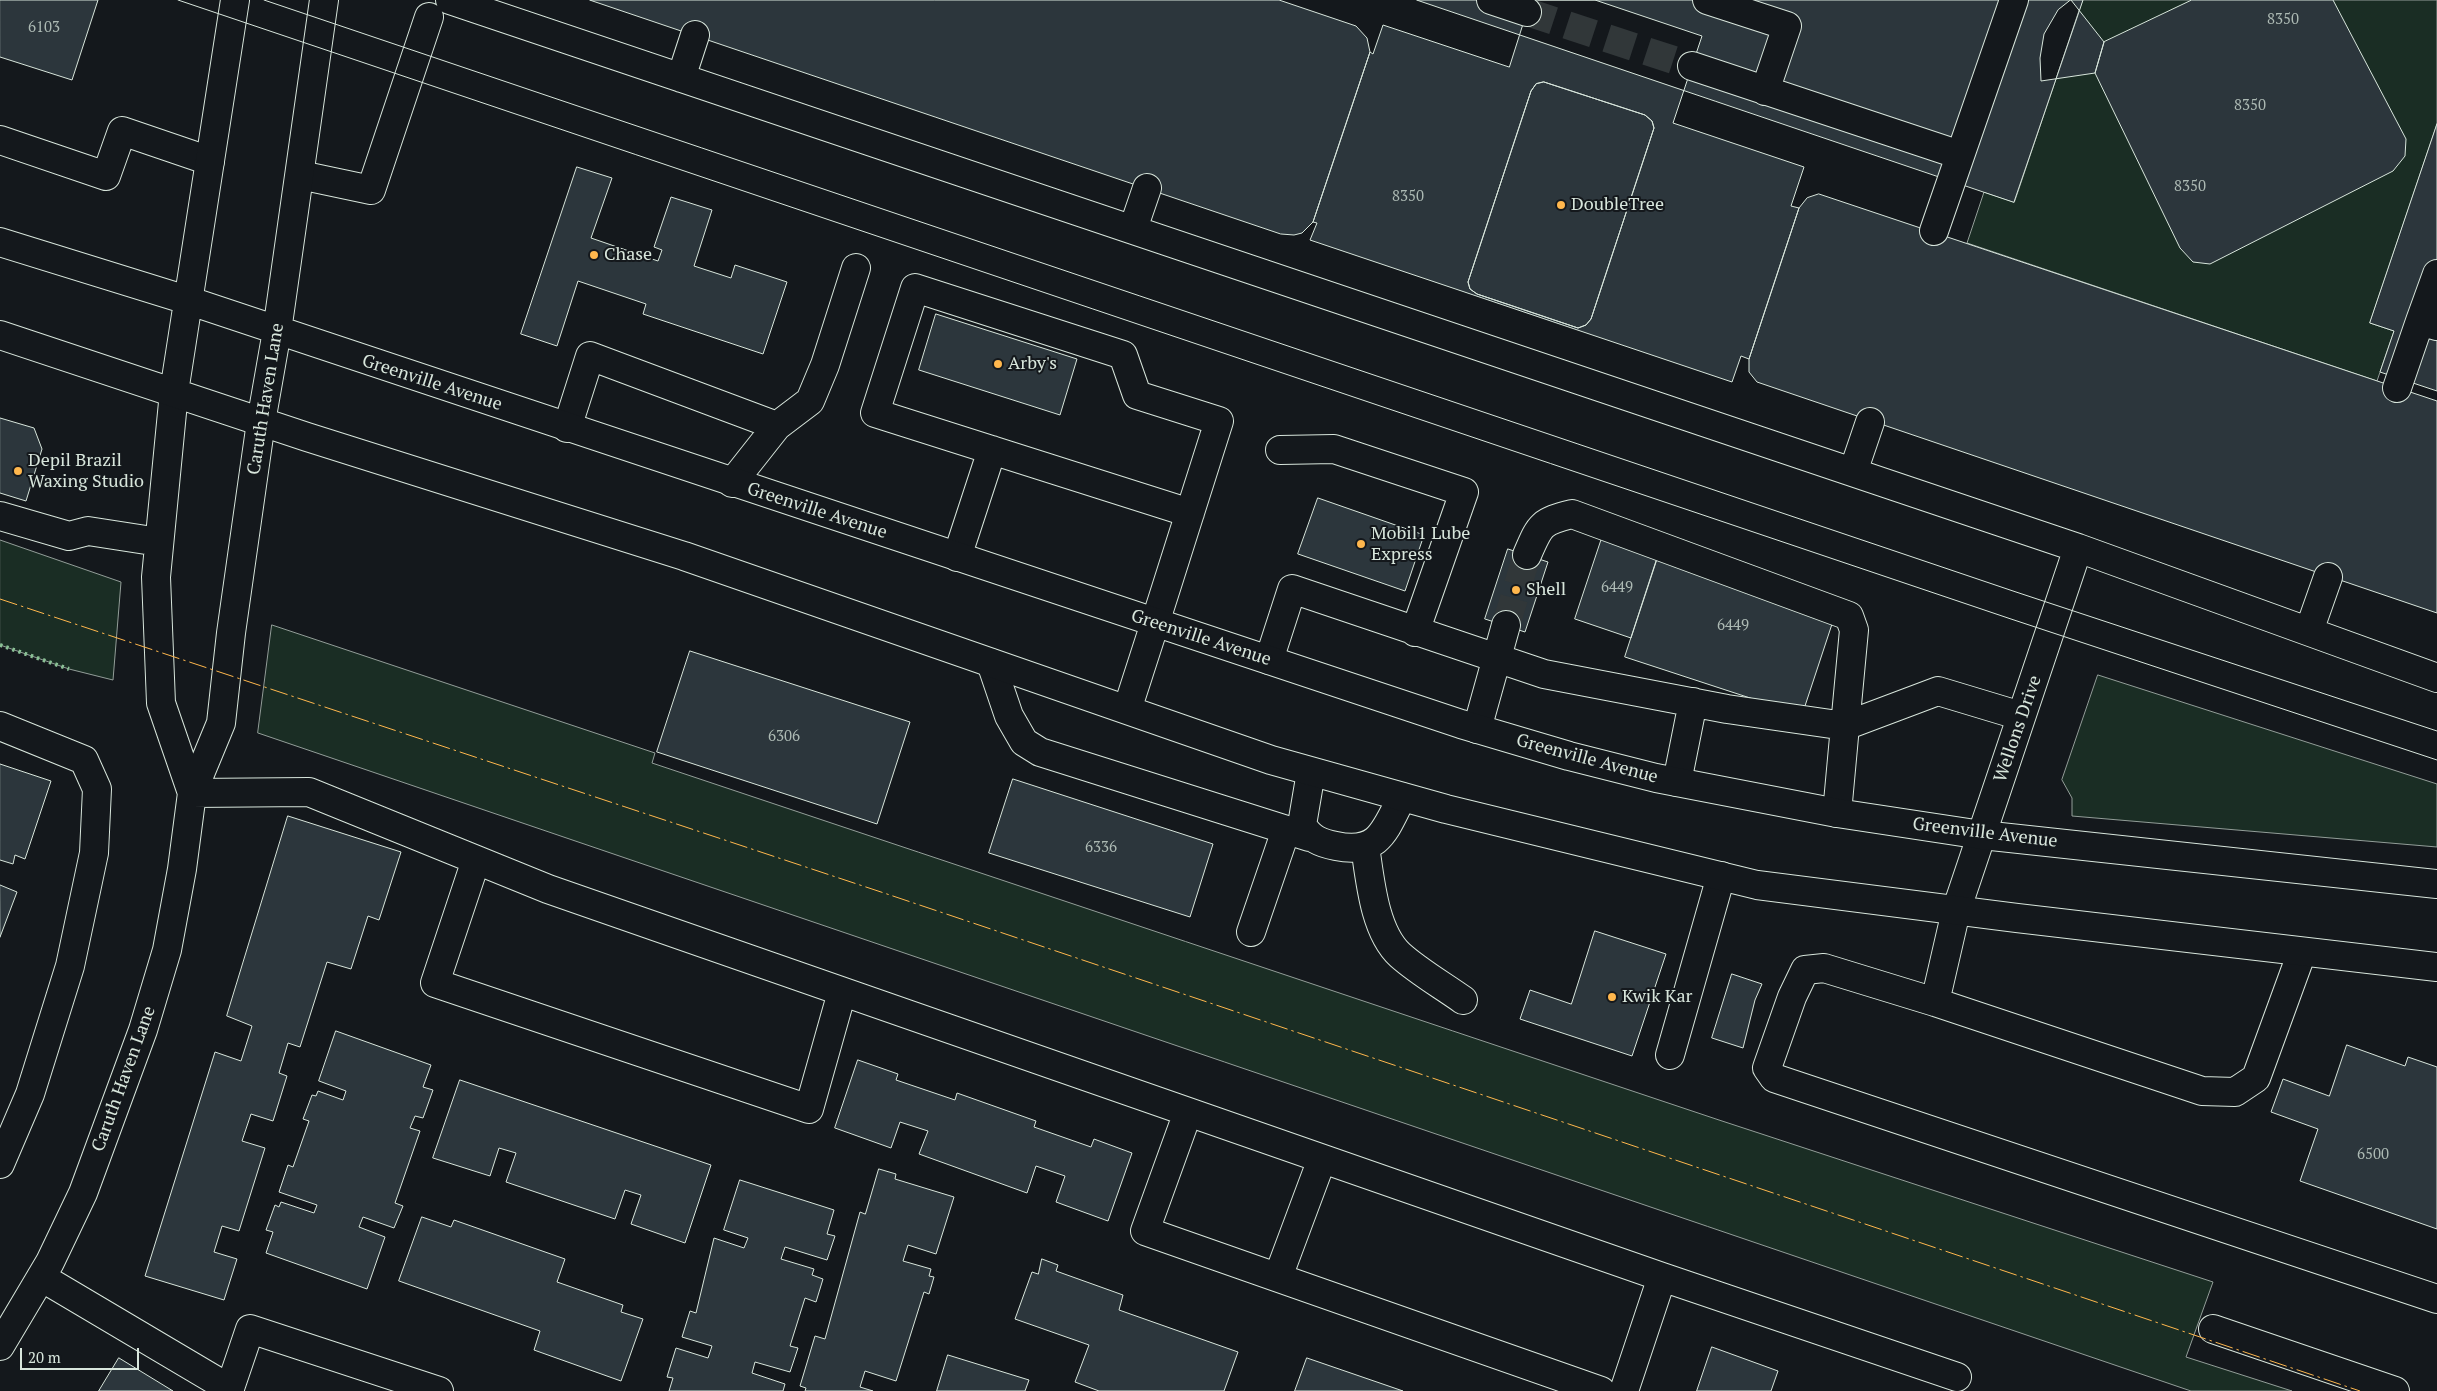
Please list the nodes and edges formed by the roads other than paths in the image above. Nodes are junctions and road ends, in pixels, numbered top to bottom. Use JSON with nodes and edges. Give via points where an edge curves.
{"nodes":[{"id":1,"x":235,"y":0,"type":"edge"},
{"id":2,"x":324,"y":0,"type":"edge"},
{"id":3,"x":450,"y":0,"type":"edge"},
{"id":4,"x":1491,"y":0,"type":"edge"},
{"id":5,"x":1707,"y":0,"type":"edge"},
{"id":6,"x":2014,"y":0,"type":"edge"},
{"id":7,"x":1527,"y":12,"type":"tunnel mouth"},
{"id":8,"x":429,"y":16,"type":"dead end"},
{"id":9,"x":694,"y":35,"type":"dead end"},
{"id":10,"x":1692,"y":66,"type":"tunnel mouth"},
{"id":11,"x":681,"y":78,"type":"junction"},
{"id":12,"x":1765,"y":91,"type":"junction"},
{"id":13,"x":0,"y":140,"type":"edge"},
{"id":14,"x":1960,"y":155,"type":"junction"},
{"id":15,"x":210,"y":161,"type":"junction"},
{"id":16,"x":300,"y":174,"type":"junction"},
{"id":17,"x":1147,"y":188,"type":"dead end"},
{"id":18,"x":1133,"y":230,"type":"junction"},
{"id":19,"x":1934,"y":231,"type":"dead end"},
{"id":20,"x":0,"y":242,"type":"edge"},
{"id":21,"x":856,"y":268,"type":"dead end"},
{"id":22,"x":2437,"y":274,"type":"edge"},
{"id":23,"x":187,"y":300,"type":"junction"},
{"id":24,"x":2429,"y":324,"type":"edge"},
{"id":25,"x":277,"y":331,"type":"junction"},
{"id":26,"x":0,"y":335,"type":"edge"},
{"id":27,"x":2396,"y":388,"type":"dead end"},
{"id":28,"x":174,"y":392,"type":"junction"},
{"id":29,"x":261,"y":422,"type":"junction"},
{"id":30,"x":1870,"y":422,"type":"dead end"},
{"id":31,"x":778,"y":426,"type":"junction"},
{"id":32,"x":567,"y":428,"type":"junction"},
{"id":33,"x":992,"y":450,"type":"junction"},
{"id":34,"x":1280,"y":450,"type":"dead end"},
{"id":35,"x":1853,"y":472,"type":"junction"},
{"id":36,"x":732,"y":483,"type":"junction"},
{"id":37,"x":1190,"y":513,"type":"junction"},
{"id":38,"x":0,"y":516,"type":"edge"},
{"id":39,"x":159,"y":542,"type":"junction"},
{"id":40,"x":2078,"y":548,"type":"junction"},
{"id":41,"x":1527,"y":555,"type":"tunnel mouth"},
{"id":42,"x":957,"y":557,"type":"junction"},
{"id":43,"x":2328,"y":576,"type":"dead end"},
{"id":44,"x":1155,"y":623,"type":"junction"},
{"id":45,"x":1506,"y":626,"type":"tunnel mouth"},
{"id":46,"x":2308,"y":631,"type":"junction"},
{"id":47,"x":1415,"y":632,"type":"junction"},
{"id":48,"x":1269,"y":660,"type":"junction"},
{"id":49,"x":1497,"y":660,"type":"junction"},
{"id":50,"x":991,"y":663,"type":"junction"},
{"id":51,"x":2437,"y":678,"type":"edge"},
{"id":52,"x":1693,"y":702,"type":"junction"},
{"id":53,"x":1127,"y":710,"type":"junction"},
{"id":54,"x":2022,"y":716,"type":"junction"},
{"id":55,"x":0,"y":726,"type":"edge"},
{"id":56,"x":1845,"y":726,"type":"junction"},
{"id":57,"x":1477,"y":730,"type":"junction"},
{"id":58,"x":1311,"y":772,"type":"junction"},
{"id":59,"x":1678,"y":782,"type":"junction"},
{"id":60,"x":192,"y":793,"type":"junction"},
{"id":61,"x":1402,"y":797,"type":"junction"},
{"id":62,"x":1837,"y":813,"type":"junction"},
{"id":63,"x":1297,"y":833,"type":"junction"},
{"id":64,"x":1982,"y":834,"type":"junction"},
{"id":65,"x":1366,"y":846,"type":"junction"},
{"id":66,"x":476,"y":860,"type":"junction"},
{"id":67,"x":1721,"y":876,"type":"junction"},
{"id":68,"x":2437,"y":884,"type":"edge"},
{"id":69,"x":1956,"y":911,"type":"junction"},
{"id":70,"x":1251,"y":932,"type":"dead end"},
{"id":71,"x":2302,"y":952,"type":"junction"},
{"id":72,"x":2437,"y":968,"type":"edge"},
{"id":73,"x":842,"y":992,"type":"junction"},
{"id":74,"x":1463,"y":1000,"type":"dead end"},
{"id":75,"x":1935,"y":1002,"type":"junction"},
{"id":76,"x":1670,"y":1055,"type":"dead end"},
{"id":77,"x":1188,"y":1112,"type":"junction"},
{"id":78,"x":1322,"y":1158,"type":"junction"},
{"id":79,"x":0,"y":1164,"type":"edge"},
{"id":80,"x":41,"y":1277,"type":"junction"},
{"id":81,"x":1278,"y":1277,"type":"junction"},
{"id":82,"x":1662,"y":1277,"type":"junction"},
{"id":83,"x":2437,"y":1299,"type":"edge"},
{"id":84,"x":2213,"y":1328,"type":"dead end"},
{"id":85,"x":0,"y":1346,"type":"edge"},
{"id":86,"x":1957,"y":1377,"type":"dead end"},
{"id":87,"x":230,"y":1390,"type":"edge"},
{"id":88,"x":439,"y":1391,"type":"edge"},
{"id":89,"x":1601,"y":1391,"type":"edge"},
{"id":90,"x":1624,"y":1391,"type":"edge"},
{"id":91,"x":2395,"y":1391,"type":"edge"}],
"edges":[{"from":1,"to":15,"type":"main road","name":"Caruth Haven Lane"},
{"from":2,"to":16,"type":"main road","name":"Caruth Haven Lane"},
{"from":3,"to":11,"type":"main road"},
{"from":4,"to":7,"type":"main road"},
{"from":5,"to":12,"type":"main road","via":[[1787,26]]},
{"from":6,"to":14,"type":"main road"},
{"from":8,"to":16,"type":"main road","via":[[371,190]]},
{"from":9,"to":11,"type":"main road"},
{"from":10,"to":12,"type":"main road"},
{"from":11,"to":18,"type":"main road"},
{"from":12,"to":14,"type":"main road"},
{"from":13,"to":15,"type":"main road","via":[[106,176],[122,131]]},
{"from":14,"to":19,"type":"main road"},
{"from":15,"to":23,"type":"main road","name":"Caruth Haven Lane"},
{"from":16,"to":25,"type":"main road","name":"Caruth Haven Lane"},
{"from":17,"to":18,"type":"main road"},
{"from":18,"to":35,"type":"main road"},
{"from":20,"to":23,"type":"main road","name":"Greenville Avenue"},
{"from":21,"to":31,"type":"main road","via":[[810,401]]},
{"from":22,"to":24,"type":"main road"},
{"from":23,"to":25,"type":"main road","name":"Greenville Avenue"},
{"from":23,"to":28,"type":"main road","name":"Caruth Haven Lane"},
{"from":24,"to":27,"type":"main road"},
{"from":25,"to":29,"type":"main road","name":"Caruth Haven Lane"},
{"from":25,"to":32,"type":"main road","name":"Greenville Avenue"},
{"from":26,"to":28,"type":"main road"},
{"from":28,"to":29,"type":"main road"},
{"from":28,"to":39,"type":"main road","name":"Caruth Haven Lane"},
{"from":29,"to":50,"type":"main road","via":[[684,556]]},
{"from":29,"to":60,"type":"main road","name":"Caruth Haven Lane","via":[[221,723]]},
{"from":30,"to":35,"type":"main road"},
{"from":31,"to":32,"type":"main road","via":[[590,356]]},
{"from":31,"to":36,"type":"main road"},
{"from":32,"to":36,"type":"main road","name":"Greenville Avenue"},
{"from":33,"to":37,"type":"main road"},
{"from":33,"to":37,"type":"main road","via":[[875,413],[915,288],[1123,355],[1137,395],[1219,421]]},
{"from":33,"to":42,"type":"main road"},
{"from":34,"to":47,"type":"main road","via":[[1334,448],[1464,492]]},
{"from":35,"to":40,"type":"main road"},
{"from":36,"to":42,"type":"main road","name":"Greenville Avenue"},
{"from":37,"to":44,"type":"main road"},
{"from":38,"to":39,"type":"main road","via":[[69,536],[88,532]]},
{"from":39,"to":60,"type":"main road","name":"Caruth Haven Lane","via":[[156,577],[160,703]]},
{"from":40,"to":46,"type":"main road"},
{"from":40,"to":54,"type":"main road","name":"Wellons Drive"},
{"from":41,"to":56,"type":"main road","via":[[1538,530],[1549,520],[1572,514],[1849,616],[1854,630]]},
{"from":42,"to":44,"type":"main road","name":"Greenville Avenue"},
{"from":43,"to":46,"type":"main road"},
{"from":44,"to":48,"type":"main road","name":"Greenville Avenue"},
{"from":44,"to":53,"type":"main road"},
{"from":45,"to":49,"type":"main road"},
{"from":46,"to":51,"type":"main road"},
{"from":47,"to":48,"type":"main road","via":[[1292,589]]},
{"from":47,"to":49,"type":"main road"},
{"from":48,"to":57,"type":"main road","name":"Greenville Avenue"},
{"from":49,"to":52,"type":"main road","via":[[1544,674]]},
{"from":49,"to":57,"type":"main road"},
{"from":50,"to":53,"type":"main road"},
{"from":50,"to":63,"type":"main road","via":[[1009,716],[1024,742],[1040,752]]},
{"from":52,"to":56,"type":"main road"},
{"from":52,"to":59,"type":"main road"},
{"from":53,"to":58,"type":"main road"},
{"from":54,"to":56,"type":"main road","via":[[1938,691]]},
{"from":54,"to":64,"type":"main road","name":"Wellons Drive"},
{"from":55,"to":79,"type":"main road","via":[[84,760],[97,789],[94,853],[70,966],[30,1094]]},
{"from":56,"to":62,"type":"main road"},
{"from":57,"to":59,"type":"main road","name":"Greenville Avenue"},
{"from":58,"to":61,"type":"main road"},
{"from":58,"to":63,"type":"main road","via":[[1302,825]]},
{"from":59,"to":62,"type":"main road","name":"Greenville Avenue"},
{"from":60,"to":66,"type":"main road","via":[[309,792]]},
{"from":60,"to":80,"type":"main road","name":"Caruth Haven Lane","via":[[167,950],[143,1030],[83,1193]]},
{"from":61,"to":65,"type":"main road","via":[[1384,832]]},
{"from":61,"to":67,"type":"main road"},
{"from":62,"to":64,"type":"main road","name":"Greenville Avenue"},
{"from":63,"to":65,"type":"main road","via":[[1322,844],[1350,849]]},
{"from":63,"to":70,"type":"main road"},
{"from":64,"to":68,"type":"main road","name":"Greenville Avenue"},
{"from":64,"to":69,"type":"main road","name":"Wellons Drive"},
{"from":65,"to":74,"type":"main road","via":[[1372,901],[1390,942],[1399,954]]},
{"from":66,"to":73,"type":"main road","via":[[548,889]]},
{"from":66,"to":73,"type":"main road","via":[[435,983],[809,1109]]},
{"from":67,"to":69,"type":"main road","via":[[1757,885]]},
{"from":67,"to":76,"type":"main road"},
{"from":69,"to":71,"type":"main road"},
{"from":69,"to":75,"type":"main road","name":"Wellons Drive"},
{"from":71,"to":72,"type":"main road"},
{"from":71,"to":75,"type":"main road","via":[[2256,1078],[2235,1092],[2202,1092]]},
{"from":73,"to":77,"type":"main road"},
{"from":75,"to":83,"type":"main road","via":[[1824,968],[1805,970],[1767,1068],[1774,1078]]},
{"from":77,"to":78,"type":"main road"},
{"from":77,"to":81,"type":"main road","via":[[1145,1230]]},
{"from":78,"to":81,"type":"main road"},
{"from":78,"to":82,"type":"main road"},
{"from":80,"to":85,"type":"main road","name":"Caruth Haven Lane"},
{"from":80,"to":87,"type":"main road"},
{"from":81,"to":89,"type":"main road"},
{"from":82,"to":86,"type":"main road"},
{"from":82,"to":90,"type":"main road"},
{"from":84,"to":91,"type":"main road"},
{"from":87,"to":88,"type":"main road","via":[[250,1328]]}]}
